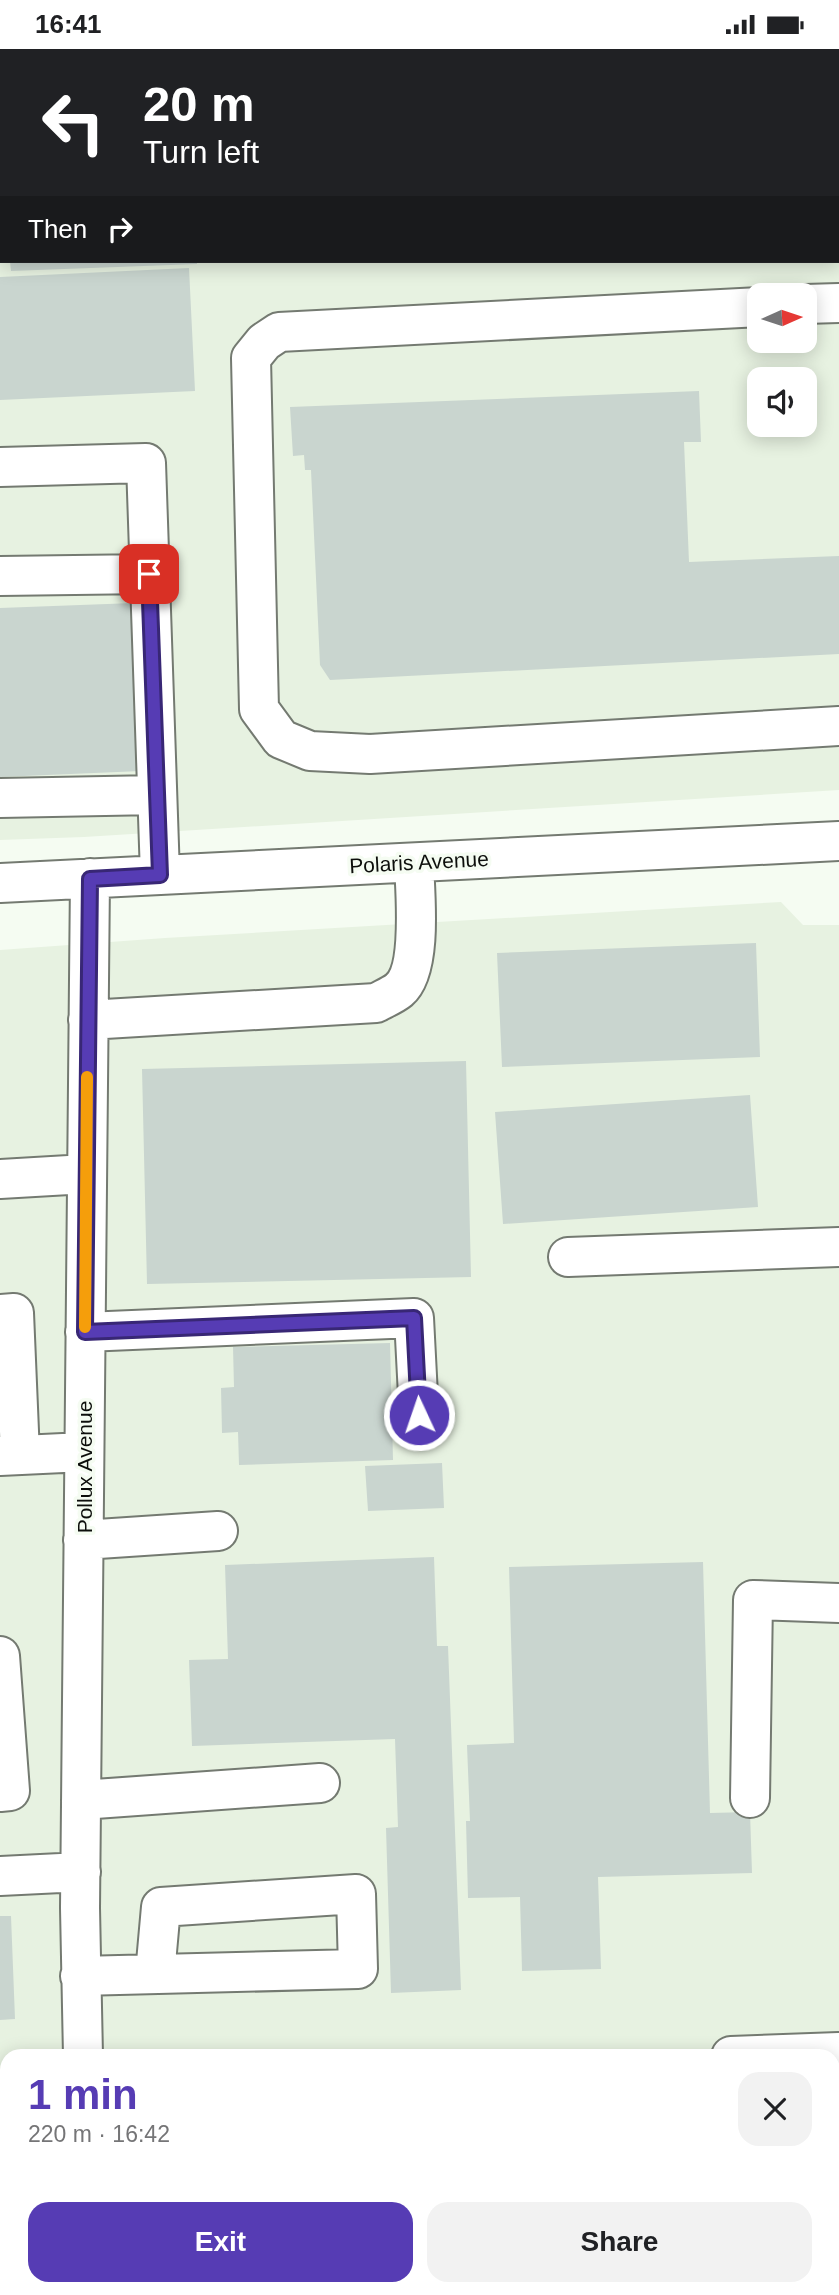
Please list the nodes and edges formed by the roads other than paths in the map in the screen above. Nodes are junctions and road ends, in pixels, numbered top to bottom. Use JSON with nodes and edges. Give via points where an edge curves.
{"nodes":[{"id":1,"x":839,"y":303,"type":"edge"},
{"id":2,"x":817,"y":304,"type":"edge"},
{"id":3,"x":747,"y":308,"type":"edge"},
{"id":4,"x":0,"y":467,"type":"edge"},
{"id":5,"x":149,"y":574,"type":"junction"},
{"id":6,"x":0,"y":576,"type":"edge"},
{"id":7,"x":839,"y":726,"type":"edge"},
{"id":8,"x":156,"y":795,"type":"junction"},
{"id":9,"x":0,"y":798,"type":"edge"},
{"id":10,"x":839,"y":841,"type":"edge"},
{"id":11,"x":414,"y":863,"type":"junction"},
{"id":12,"x":160,"y":875,"type":"junction"},
{"id":13,"x":90,"y":879,"type":"junction"},
{"id":14,"x":0,"y":883,"type":"edge"},
{"id":15,"x":88,"y":1020,"type":"junction"},
{"id":16,"x":86,"y":1174,"type":"junction"},
{"id":17,"x":0,"y":1179,"type":"edge"},
{"id":18,"x":839,"y":1247,"type":"edge"},
{"id":19,"x":568,"y":1257,"type":"dead end"},
{"id":20,"x":0,"y":1314,"type":"edge"},
{"id":21,"x":85,"y":1332,"type":"junction"},
{"id":22,"x":419,"y":1415,"type":"dead end"},
{"id":23,"x":84,"y":1452,"type":"junction"},
{"id":24,"x":10,"y":1455,"type":"edge"},
{"id":25,"x":218,"y":1531,"type":"dead end"},
{"id":26,"x":83,"y":1539,"type":"junction"},
{"id":27,"x":839,"y":1603,"type":"edge"},
{"id":28,"x":0,"y":1656,"type":"edge"},
{"id":29,"x":320,"y":1783,"type":"dead end"},
{"id":30,"x":0,"y":1792,"type":"edge"},
{"id":31,"x":750,"y":1798,"type":"dead end"},
{"id":32,"x":81,"y":1800,"type":"junction"},
{"id":33,"x":81,"y":1872,"type":"junction"},
{"id":34,"x":0,"y":1876,"type":"edge"},
{"id":35,"x":155,"y":1974,"type":"junction"},
{"id":36,"x":80,"y":1976,"type":"junction"},
{"id":37,"x":83,"y":2049,"type":"edge"}],
"edges":[{"from":1,"to":2,"type":"street"},
{"from":3,"to":7,"type":"street","via":[[279,332],[264,342],[251,358],[259,709],[281,739],[310,751],[370,754]]},
{"from":4,"to":5,"type":"street","via":[[146,464]]},
{"from":5,"to":6,"type":"street"},
{"from":5,"to":8,"type":"street"},
{"from":8,"to":9,"type":"street"},
{"from":8,"to":12,"type":"street"},
{"from":10,"to":11,"type":"street","name":"Polaris Avenue"},
{"from":11,"to":12,"type":"street","name":"Polaris Avenue"},
{"from":11,"to":15,"type":"street","via":[[414,961],[401,989],[376,1003]]},
{"from":12,"to":13,"type":"street","name":"Polaris Avenue"},
{"from":13,"to":14,"type":"street","name":"Polaris Avenue"},
{"from":13,"to":15,"type":"street","name":"Pollux Avenue"},
{"from":15,"to":16,"type":"street","name":"Pollux Avenue"},
{"from":16,"to":17,"type":"street"},
{"from":16,"to":21,"type":"street","name":"Pollux Avenue"},
{"from":18,"to":19,"type":"street"},
{"from":20,"to":24,"type":"street","via":[[14,1313]]},
{"from":21,"to":22,"type":"street","via":[[414,1318]]},
{"from":21,"to":23,"type":"street","name":"Pollux Avenue"},
{"from":23,"to":24,"type":"street"},
{"from":23,"to":26,"type":"street","name":"Pollux Avenue"},
{"from":25,"to":26,"type":"street"},
{"from":26,"to":32,"type":"street","name":"Pollux Avenue"},
{"from":27,"to":31,"type":"street","via":[[753,1600]]},
{"from":28,"to":30,"type":"street","via":[[10,1791]]},
{"from":29,"to":32,"type":"street"},
{"from":32,"to":33,"type":"street","name":"Pollux Avenue"},
{"from":33,"to":34,"type":"street"},
{"from":33,"to":36,"type":"street","name":"Pollux Avenue"},
{"from":35,"to":35,"type":"street","via":[[161,1907],[356,1894],[358,1969]]},
{"from":35,"to":36,"type":"street"},
{"from":36,"to":37,"type":"street","name":"Pollux Avenue"}]}
